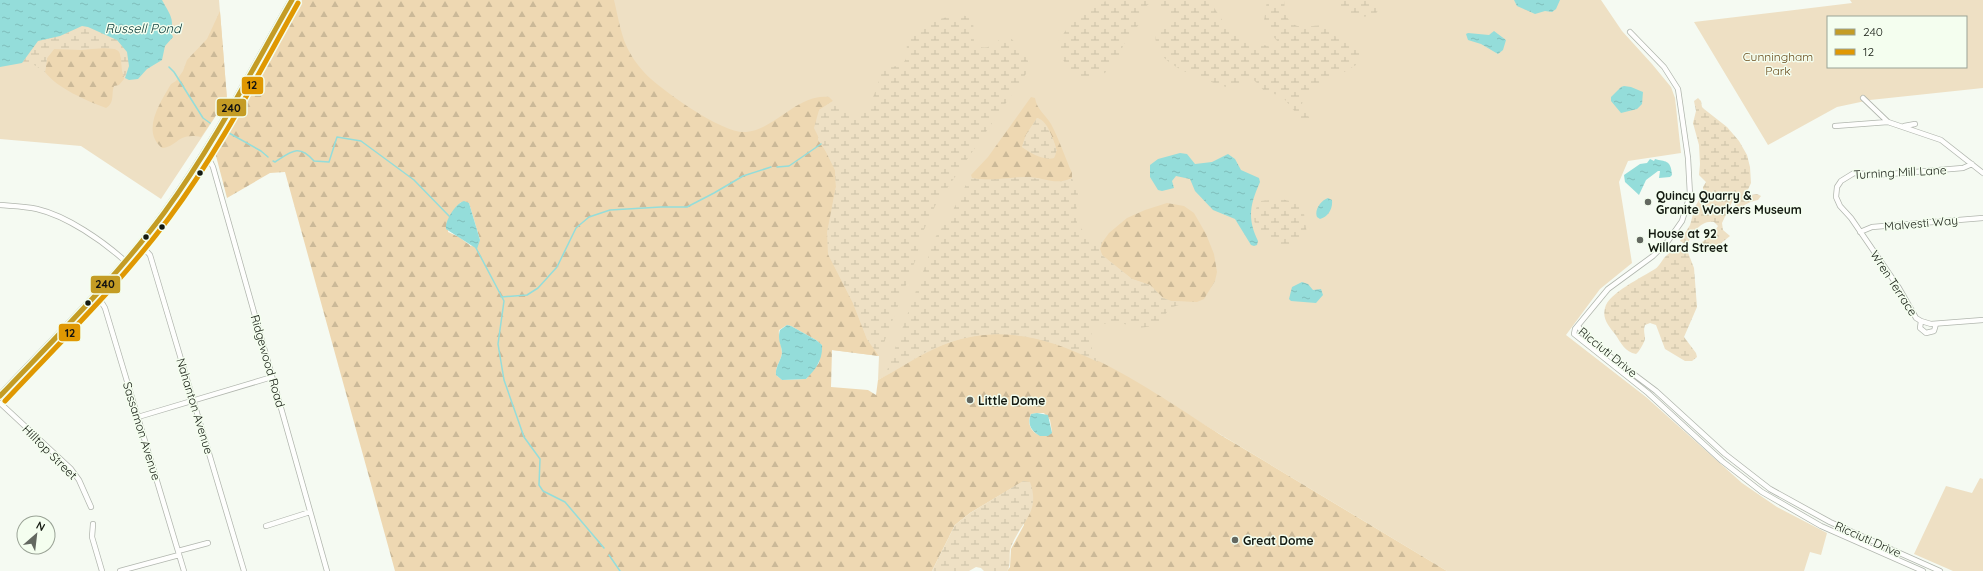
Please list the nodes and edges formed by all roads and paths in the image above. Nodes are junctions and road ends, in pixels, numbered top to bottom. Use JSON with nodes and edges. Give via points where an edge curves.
{"nodes":[{"id":1,"x":292,"y":0,"type":"edge"},
{"id":2,"x":1630,"y":32,"type":"dead end"},
{"id":3,"x":1863,"y":98,"type":"dead end"},
{"id":4,"x":1888,"y":122,"type":"junction"},
{"id":5,"x":1915,"y":124,"type":"dead end"},
{"id":6,"x":1835,"y":126,"type":"dead end"},
{"id":7,"x":1903,"y":126,"type":"junction"},
{"id":8,"x":202,"y":155,"type":"junction"},
{"id":9,"x":1972,"y":164,"type":"junction"},
{"id":10,"x":1983,"y":173,"type":"edge"},
{"id":11,"x":0,"y":205,"type":"edge"},
{"id":12,"x":1983,"y":218,"type":"edge"},
{"id":13,"x":1860,"y":232,"type":"junction"},
{"id":14,"x":140,"y":244,"type":"junction"},
{"id":15,"x":125,"y":261,"type":"junction"},
{"id":16,"x":96,"y":293,"type":"junction"},
{"id":17,"x":1983,"y":320,"type":"edge"},
{"id":18,"x":1921,"y":322,"type":"junction"},
{"id":19,"x":1936,"y":324,"type":"junction"},
{"id":20,"x":1578,"y":326,"type":"junction"},
{"id":21,"x":272,"y":377,"type":"junction"},
{"id":22,"x":0,"y":396,"type":"edge"},
{"id":23,"x":193,"y":400,"type":"junction"},
{"id":24,"x":0,"y":403,"type":"edge"},
{"id":25,"x":138,"y":417,"type":"junction"},
{"id":26,"x":91,"y":507,"type":"dead end"},
{"id":27,"x":310,"y":512,"type":"junction"},
{"id":28,"x":93,"y":524,"type":"dead end"},
{"id":29,"x":266,"y":526,"type":"dead end"},
{"id":30,"x":208,"y":543,"type":"dead end"},
{"id":31,"x":179,"y":553,"type":"junction"},
{"id":32,"x":102,"y":571,"type":"edge"},
{"id":33,"x":120,"y":571,"type":"edge"},
{"id":34,"x":184,"y":571,"type":"edge"},
{"id":35,"x":244,"y":571,"type":"edge"},
{"id":36,"x":327,"y":571,"type":"edge"},
{"id":37,"x":1922,"y":571,"type":"edge"},
{"id":38,"x":1940,"y":571,"type":"edge"}],
"edges":[{"from":1,"to":8,"type":"main road"},
{"from":2,"to":20,"type":"street","via":[[1664,67],[1678,90],[1688,158],[1690,195],[1682,221],[1668,241],[1653,256],[1608,289]]},
{"from":3,"to":4,"type":"street"},
{"from":4,"to":6,"type":"street"},
{"from":4,"to":7,"type":"street"},
{"from":5,"to":7,"type":"street"},
{"from":7,"to":9,"type":"street","via":[[1941,140]]},
{"from":8,"to":14,"type":"main road","via":[[166,211]]},
{"from":8,"to":21,"type":"street","name":"Ridgewood Road","via":[[213,167]]},
{"from":9,"to":10,"type":"street"},
{"from":9,"to":13,"type":"street","name":"Turning Mill Lane","via":[[1963,168],[1874,175],[1857,172],[1848,175],[1837,187],[1837,200]]},
{"from":11,"to":15,"type":"street","via":[[33,208],[52,214],[98,239]]},
{"from":12,"to":13,"type":"street","name":"Malvesti Way","via":[[1872,227]]},
{"from":13,"to":18,"type":"street","name":"Wren Terrace"},
{"from":14,"to":15,"type":"main road"},
{"from":14,"to":23,"type":"street","name":"Nahanton Avenue","via":[[150,255]]},
{"from":15,"to":16,"type":"main road"},
{"from":16,"to":22,"type":"main road"},
{"from":16,"to":25,"type":"street","name":"Sassamon Avenue","via":[[105,308]]},
{"from":17,"to":19,"type":"street","name":"Wren Terrace"},
{"from":18,"to":19,"type":"street","name":"Wren Terrace"},
{"from":18,"to":19,"type":"street","via":[[1920,328],[1926,334],[1934,331]]},
{"from":20,"to":37,"type":"street","name":"Ricciuti Drive","via":[[1574,332],[1576,337],[1648,393],[1722,461],[1756,488],[1821,526]]},
{"from":20,"to":38,"type":"street","name":"Ricciuti Drive","via":[[1587,339],[1656,391],[1731,460],[1770,489],[1830,522]]},
{"from":21,"to":23,"type":"street"},
{"from":21,"to":27,"type":"street","name":"Ridgewood Road"},
{"from":23,"to":25,"type":"street"},
{"from":23,"to":35,"type":"street","name":"Nahanton Avenue"},
{"from":24,"to":26,"type":"street","name":"Hilltop Street","via":[[71,469]]},
{"from":25,"to":31,"type":"street","name":"Sassamon Avenue"},
{"from":27,"to":29,"type":"street"},
{"from":27,"to":36,"type":"street","name":"Ridgewood Road"},
{"from":28,"to":32,"type":"street","via":[[92,540]]},
{"from":30,"to":31,"type":"street"},
{"from":31,"to":33,"type":"street"},
{"from":31,"to":34,"type":"street","name":"Sassamon Avenue"}]}
